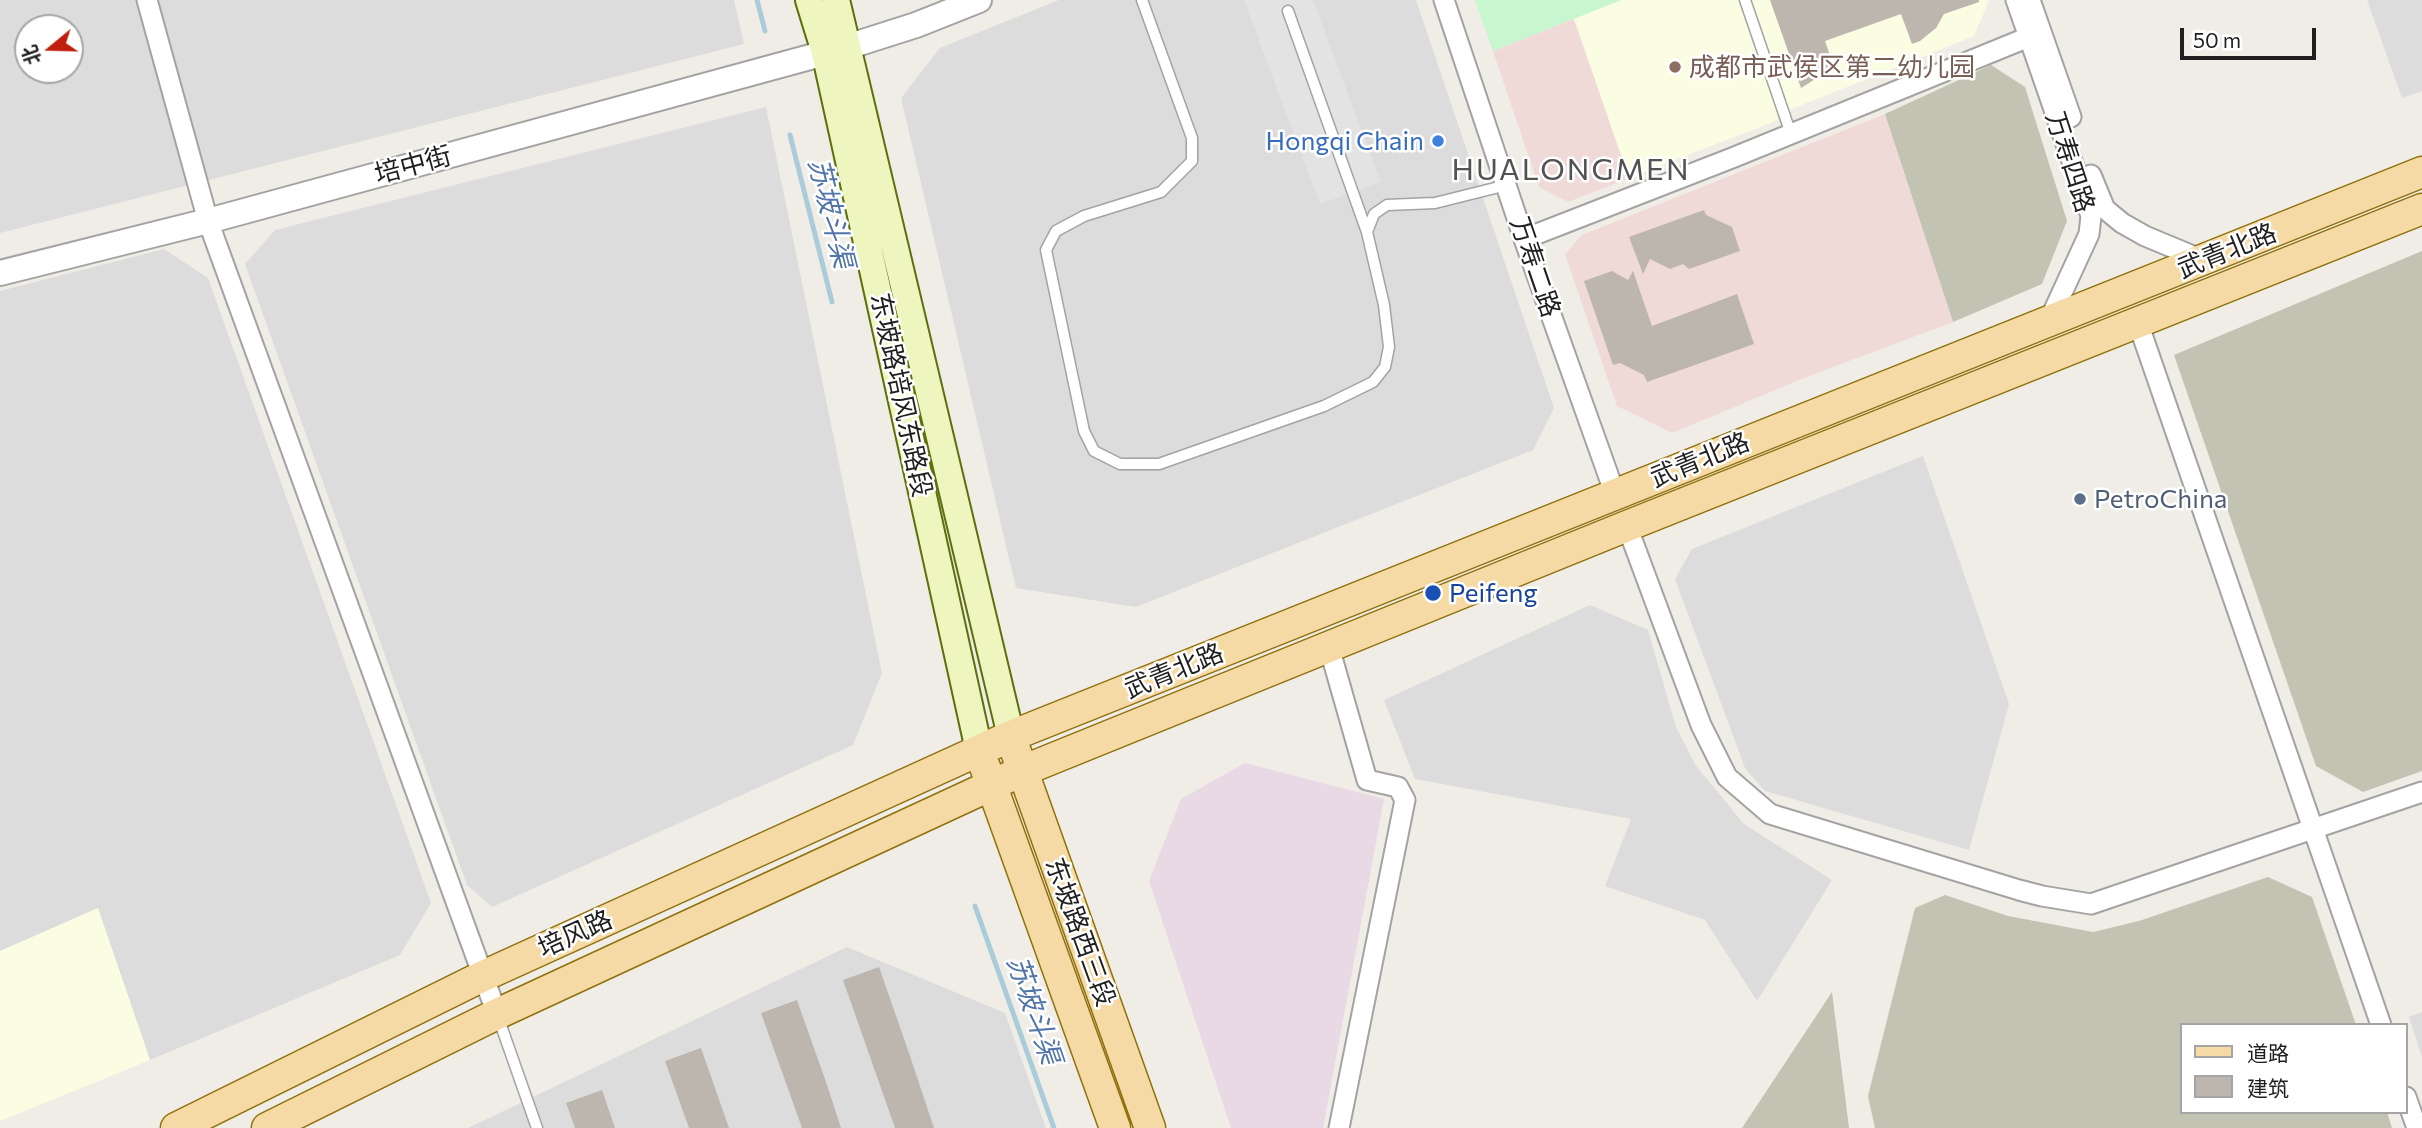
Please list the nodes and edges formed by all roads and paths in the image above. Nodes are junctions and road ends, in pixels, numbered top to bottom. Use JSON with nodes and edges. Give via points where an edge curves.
{"nodes":[{"id":1,"x":147,"y":0,"type":"edge"},
{"id":2,"x":809,"y":0,"type":"edge"},
{"id":3,"x":979,"y":0,"type":"edge"},
{"id":4,"x":1142,"y":0,"type":"edge"},
{"id":5,"x":1444,"y":0,"type":"edge"},
{"id":6,"x":1745,"y":0,"type":"edge"},
{"id":7,"x":2016,"y":0,"type":"edge"},
{"id":8,"x":2030,"y":0,"type":"edge"},
{"id":9,"x":838,"y":3,"type":"edge"},
{"id":10,"x":1288,"y":11,"type":"dead end"},
{"id":11,"x":2035,"y":35,"type":"junction"},
{"id":12,"x":836,"y":50,"type":"junction"},
{"id":13,"x":1791,"y":134,"type":"junction"},
{"id":14,"x":2422,"y":172,"type":"edge"},
{"id":15,"x":1507,"y":185,"type":"junction"},
{"id":16,"x":2422,"y":209,"type":"edge"},
{"id":17,"x":208,"y":221,"type":"junction"},
{"id":18,"x":1367,"y":232,"type":"junction"},
{"id":19,"x":1524,"y":239,"type":"junction"},
{"id":20,"x":2205,"y":261,"type":"junction"},
{"id":21,"x":0,"y":273,"type":"edge"},
{"id":22,"x":2049,"y":321,"type":"junction"},
{"id":23,"x":2138,"y":323,"type":"junction"},
{"id":24,"x":1615,"y":494,"type":"junction"},
{"id":25,"x":1628,"y":526,"type":"junction"},
{"id":26,"x":1329,"y":647,"type":"junction"},
{"id":27,"x":1011,"y":736,"type":"junction"},
{"id":28,"x":979,"y":750,"type":"junction"},
{"id":29,"x":1022,"y":771,"type":"junction"},
{"id":30,"x":991,"y":785,"type":"junction"},
{"id":31,"x":2422,"y":792,"type":"edge"},
{"id":32,"x":2314,"y":829,"type":"junction"},
{"id":33,"x":483,"y":976,"type":"junction"},
{"id":34,"x":497,"y":1014,"type":"junction"},
{"id":35,"x":2380,"y":1023,"type":"edge"},
{"id":36,"x":2408,"y":1103,"type":"edge"},
{"id":37,"x":176,"y":1128,"type":"edge"},
{"id":38,"x":267,"y":1128,"type":"edge"},
{"id":39,"x":537,"y":1128,"type":"edge"},
{"id":40,"x":1115,"y":1128,"type":"edge"},
{"id":41,"x":1150,"y":1128,"type":"edge"},
{"id":42,"x":1339,"y":1128,"type":"edge"},
{"id":43,"x":2417,"y":1128,"type":"edge"}],
"edges":[{"from":1,"to":17,"type":"street"},
{"from":2,"to":12,"type":"main road","name":"东坡路培风东路段"},
{"from":3,"to":12,"type":"street","name":"培中街"},
{"from":4,"to":18,"type":"lane","via":[[1192,138],[1192,161],[1161,192],[1084,216],[1056,231],[1046,250],[1084,431],[1094,451],[1120,464],[1159,464],[1324,406],[1373,382],[1385,366],[1389,347]]},
{"from":5,"to":15,"type":"street","name":"万寿二路"},
{"from":6,"to":13,"type":"lane"},
{"from":7,"to":11,"type":"street","name":"万寿四路"},
{"from":8,"to":11,"type":"street","name":"万寿四路"},
{"from":9,"to":12,"type":"main road","name":"东坡路培风东路段"},
{"from":10,"to":18,"type":"lane"},
{"from":11,"to":13,"type":"street"},
{"from":11,"to":20,"type":"street","name":"万寿四路","via":[[2105,209],[2145,236]]},
{"from":11,"to":22,"type":"street","name":"万寿四路","via":[[2091,216],[2088,234]]},
{"from":12,"to":17,"type":"street","name":"培中街"},
{"from":12,"to":27,"type":"main road","name":"东坡路培风东路段"},
{"from":12,"to":28,"type":"main road","name":"东坡路培风东路段"},
{"from":13,"to":19,"type":"street"},
{"from":14,"to":20,"type":"main road","name":"武青北路"},
{"from":15,"to":18,"type":"lane","via":[[1435,204],[1387,205],[1374,214]]},
{"from":15,"to":19,"type":"street","name":"万寿二路"},
{"from":16,"to":23,"type":"main road","name":"武青北路"},
{"from":17,"to":21,"type":"street","name":"培中街"},
{"from":17,"to":33,"type":"street"},
{"from":19,"to":24,"type":"street","name":"万寿二路"},
{"from":20,"to":22,"type":"main road","name":"武青北路"},
{"from":22,"to":24,"type":"main road","name":"武青北路"},
{"from":23,"to":25,"type":"main road","name":"武青北路"},
{"from":23,"to":32,"type":"street"},
{"from":24,"to":27,"type":"main road","name":"武青北路"},
{"from":25,"to":26,"type":"main road","name":"武青北路"},
{"from":25,"to":32,"type":"street","via":[[1701,725],[1727,777],[1770,814],[2019,890],[2091,904]]},
{"from":26,"to":29,"type":"main road","name":"武青北路"},
{"from":26,"to":42,"type":"street","via":[[1367,780],[1398,787],[1405,800]]},
{"from":27,"to":28,"type":"main road","name":"武青北路"},
{"from":27,"to":29,"type":"main road","name":"东坡路西三段"},
{"from":28,"to":30,"type":"main road","name":"东坡路西三段"},
{"from":28,"to":33,"type":"main road","name":"培风路"},
{"from":29,"to":30,"type":"main road","name":"武青北路"},
{"from":29,"to":41,"type":"main road","name":"东坡路西三段"},
{"from":30,"to":34,"type":"main road","name":"培风路"},
{"from":30,"to":40,"type":"main road","name":"东坡路西三段"},
{"from":31,"to":32,"type":"street"},
{"from":32,"to":35,"type":"street"},
{"from":33,"to":34,"type":"street"},
{"from":33,"to":37,"type":"main road","name":"培风路"},
{"from":34,"to":38,"type":"main road","name":"培风路"},
{"from":34,"to":39,"type":"lane"},
{"from":36,"to":43,"type":"street"}]}
